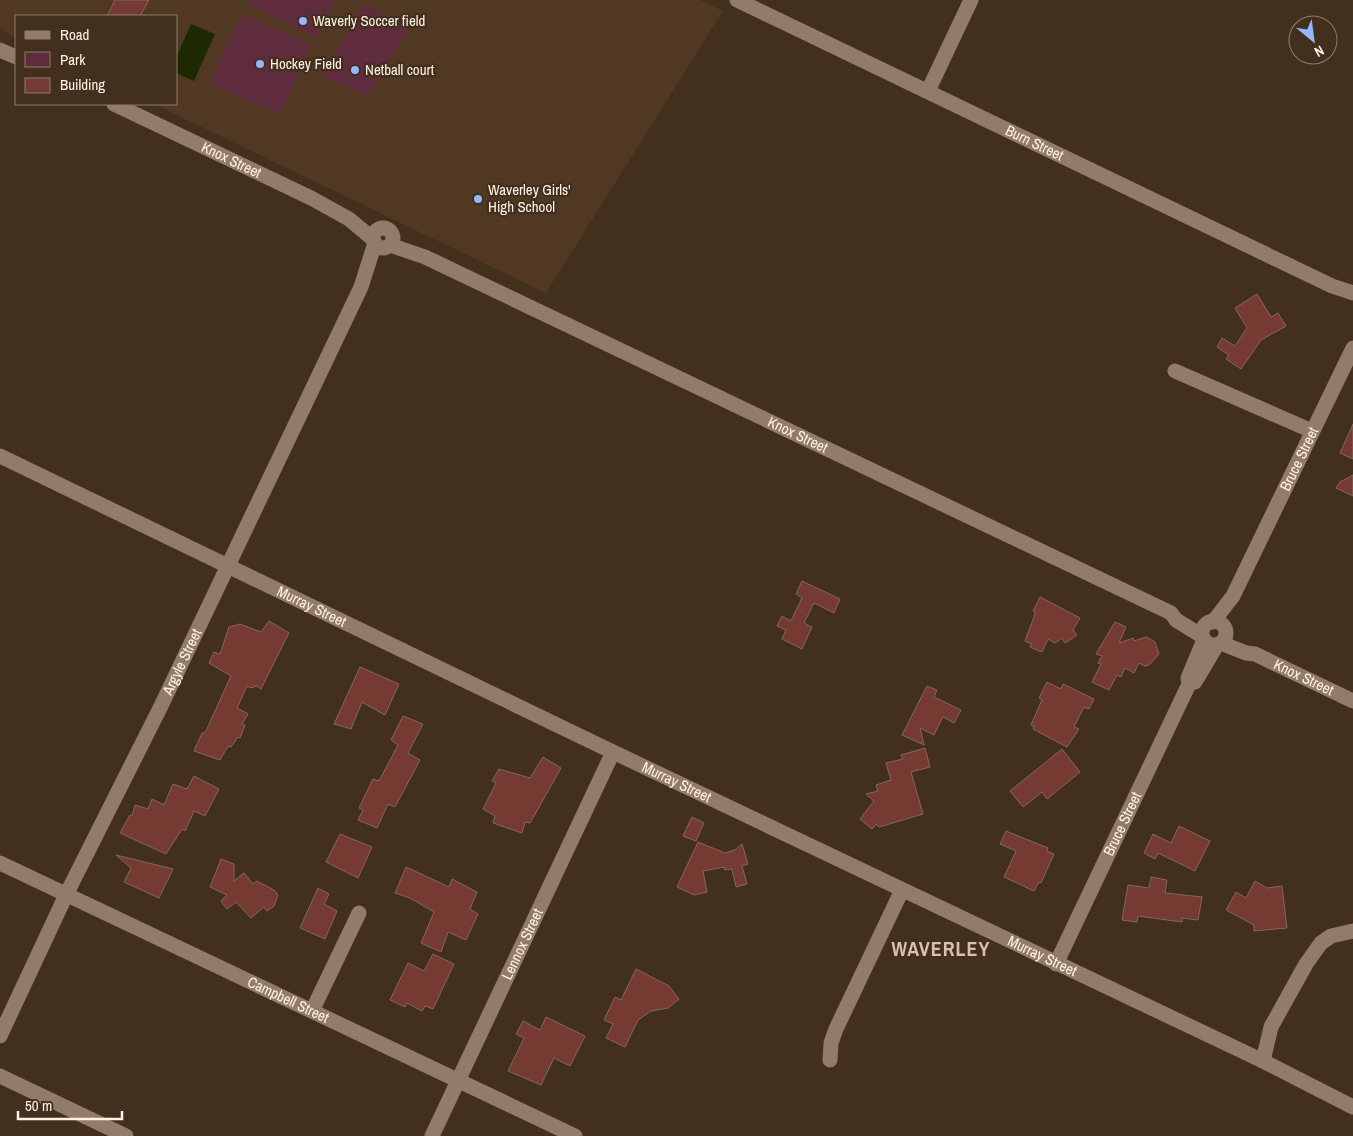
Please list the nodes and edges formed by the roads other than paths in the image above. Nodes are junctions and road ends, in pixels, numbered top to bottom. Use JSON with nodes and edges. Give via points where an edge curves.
{"nodes":[{"id":1,"x":737,"y":0,"type":"edge"},
{"id":2,"x":971,"y":0,"type":"edge"},
{"id":3,"x":0,"y":50,"type":"edge"},
{"id":4,"x":15,"y":58,"type":"edge"},
{"id":5,"x":928,"y":90,"type":"junction"},
{"id":6,"x":116,"y":105,"type":"edge"},
{"id":7,"x":383,"y":240,"type":"junction"},
{"id":8,"x":1332,"y":286,"type":"junction"},
{"id":9,"x":1353,"y":292,"type":"edge"},
{"id":10,"x":1353,"y":300,"type":"edge"},
{"id":11,"x":1353,"y":345,"type":"edge"},
{"id":12,"x":1175,"y":371,"type":"dead end"},
{"id":13,"x":1312,"y":431,"type":"junction"},
{"id":14,"x":0,"y":456,"type":"edge"},
{"id":15,"x":228,"y":567,"type":"junction"},
{"id":16,"x":1214,"y":633,"type":"junction"},
{"id":17,"x":1353,"y":702,"type":"edge"},
{"id":18,"x":613,"y":752,"type":"junction"},
{"id":19,"x":0,"y":863,"type":"edge"},
{"id":20,"x":902,"y":890,"type":"junction"},
{"id":21,"x":66,"y":895,"type":"junction"},
{"id":22,"x":359,"y":913,"type":"dead end"},
{"id":23,"x":1353,"y":931,"type":"edge"},
{"id":24,"x":1056,"y":964,"type":"junction"},
{"id":25,"x":312,"y":1011,"type":"junction"},
{"id":26,"x":0,"y":1036,"type":"edge"},
{"id":27,"x":830,"y":1060,"type":"dead end"},
{"id":28,"x":1263,"y":1061,"type":"junction"},
{"id":29,"x":0,"y":1076,"type":"edge"},
{"id":30,"x":458,"y":1081,"type":"junction"},
{"id":31,"x":1353,"y":1107,"type":"edge"},
{"id":32,"x":126,"y":1136,"type":"edge"},
{"id":33,"x":432,"y":1136,"type":"edge"},
{"id":34,"x":575,"y":1136,"type":"edge"}],
"edges":[{"from":1,"to":5,"type":"street","name":"Burn Street"},
{"from":2,"to":5,"type":"street"},
{"from":3,"to":4,"type":"street"},
{"from":5,"to":8,"type":"street","name":"Burn Street"},
{"from":6,"to":7,"type":"street","name":"Knox Street","via":[[311,198]]},
{"from":7,"to":15,"type":"street","name":"Argyle Street"},
{"from":7,"to":16,"type":"street","name":"Knox Street","via":[[425,256],[1171,613],[1176,620]]},
{"from":8,"to":9,"type":"street","name":"Burn Street"},
{"from":8,"to":10,"type":"street","name":"Burn Street"},
{"from":11,"to":13,"type":"street","name":"Bruce Street"},
{"from":12,"to":13,"type":"street"},
{"from":13,"to":16,"type":"street","name":"Bruce Street","via":[[1233,596],[1233,603]]},
{"from":14,"to":15,"type":"street","name":"Murray Street"},
{"from":15,"to":18,"type":"street","name":"Murray Street"},
{"from":15,"to":21,"type":"street","name":"Argyle Street"},
{"from":16,"to":17,"type":"street","name":"Knox Street","via":[[1246,653],[1255,654]]},
{"from":16,"to":24,"type":"street","name":"Bruce Street","via":[[1188,678],[1189,684]]},
{"from":18,"to":20,"type":"street","name":"Murray Street"},
{"from":18,"to":30,"type":"street","name":"Lennox Street"},
{"from":19,"to":21,"type":"street","name":"Campbell Street"},
{"from":20,"to":24,"type":"street","name":"Murray Street"},
{"from":20,"to":27,"type":"street","via":[[836,1029]]},
{"from":21,"to":25,"type":"street","name":"Campbell Street"},
{"from":21,"to":26,"type":"street","name":"Argyle Street"},
{"from":22,"to":25,"type":"street"},
{"from":23,"to":28,"type":"street","via":[[1331,936],[1321,943],[1306,964],[1271,1027]]},
{"from":24,"to":28,"type":"street","name":"Murray Street"},
{"from":25,"to":30,"type":"street","name":"Campbell Street"},
{"from":28,"to":31,"type":"street","name":"Murray Street"},
{"from":29,"to":32,"type":"street"},
{"from":30,"to":33,"type":"street","name":"Lennox Street"},
{"from":30,"to":34,"type":"street","name":"Campbell Street"}]}
